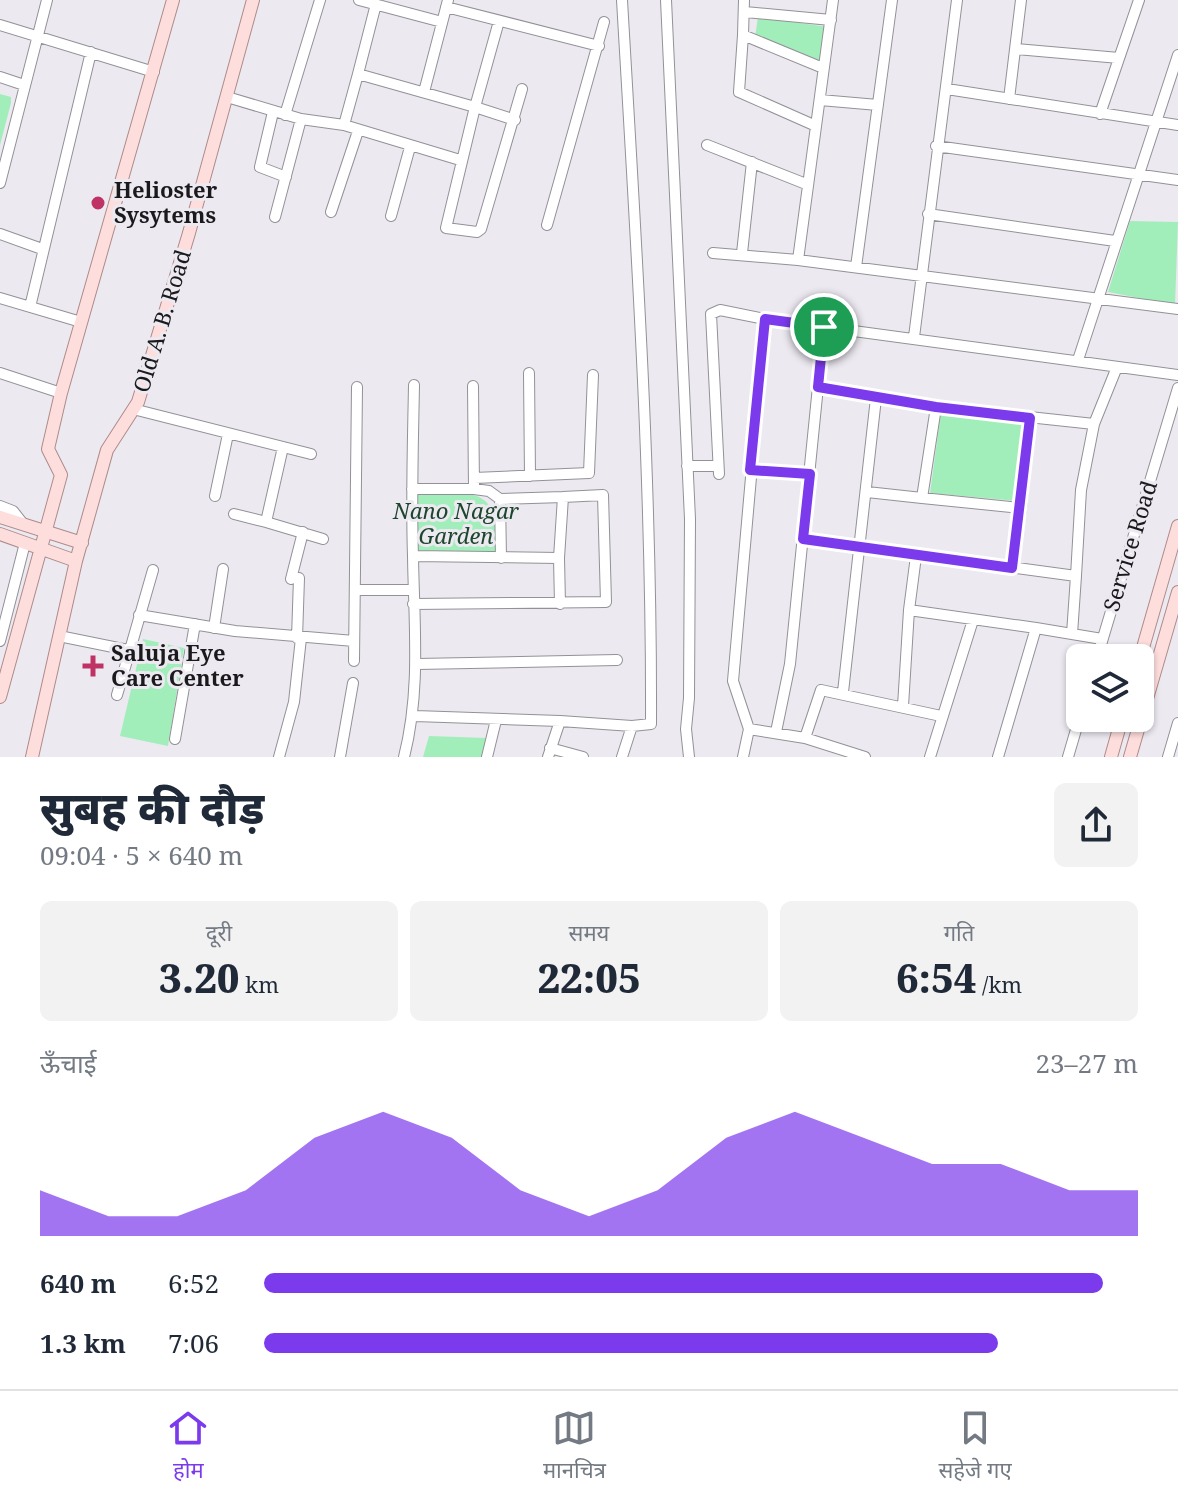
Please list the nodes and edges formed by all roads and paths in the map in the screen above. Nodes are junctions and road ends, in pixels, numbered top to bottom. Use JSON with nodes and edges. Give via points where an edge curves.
{"nodes":[{"id":1,"x":47,"y":0,"type":"edge"},
{"id":2,"x":173,"y":0,"type":"edge"},
{"id":3,"x":253,"y":0,"type":"edge"},
{"id":4,"x":320,"y":0,"type":"edge"},
{"id":5,"x":359,"y":0,"type":"edge"},
{"id":6,"x":622,"y":0,"type":"edge"},
{"id":7,"x":666,"y":0,"type":"edge"},
{"id":8,"x":744,"y":0,"type":"edge"},
{"id":9,"x":833,"y":0,"type":"edge"},
{"id":10,"x":892,"y":0,"type":"edge"},
{"id":11,"x":957,"y":0,"type":"edge"},
{"id":12,"x":1021,"y":0,"type":"edge"},
{"id":13,"x":1139,"y":0,"type":"edge"},
{"id":14,"x":447,"y":3,"type":"edge"},
{"id":15,"x":376,"y":4,"type":"junction"},
{"id":16,"x":745,"y":12,"type":"junction"},
{"id":17,"x":831,"y":20,"type":"junction"},
{"id":18,"x":499,"y":21,"type":"junction"},
{"id":19,"x":442,"y":22,"type":"junction"},
{"id":20,"x":604,"y":22,"type":"dead end"},
{"id":21,"x":0,"y":25,"type":"edge"},
{"id":22,"x":36,"y":35,"type":"junction"},
{"id":23,"x":743,"y":35,"type":"junction"},
{"id":24,"x":599,"y":46,"type":"junction"},
{"id":25,"x":1016,"y":49,"type":"junction"},
{"id":26,"x":91,"y":52,"type":"junction"},
{"id":27,"x":1178,"y":55,"type":"edge"},
{"id":28,"x":1119,"y":58,"type":"junction"},
{"id":29,"x":823,"y":68,"type":"junction"},
{"id":30,"x":154,"y":72,"type":"junction"},
{"id":31,"x":358,"y":74,"type":"junction"},
{"id":32,"x":0,"y":77,"type":"edge"},
{"id":33,"x":24,"y":85,"type":"junction"},
{"id":34,"x":522,"y":89,"type":"dead end"},
{"id":35,"x":947,"y":89,"type":"junction"},
{"id":36,"x":424,"y":92,"type":"junction"},
{"id":37,"x":227,"y":97,"type":"junction"},
{"id":38,"x":1009,"y":99,"type":"junction"},
{"id":39,"x":820,"y":100,"type":"junction"},
{"id":40,"x":878,"y":105,"type":"junction"},
{"id":41,"x":475,"y":107,"type":"junction"},
{"id":42,"x":273,"y":112,"type":"junction"},
{"id":43,"x":1100,"y":114,"type":"junction"},
{"id":44,"x":285,"y":115,"type":"junction"},
{"id":45,"x":301,"y":119,"type":"junction"},
{"id":46,"x":515,"y":120,"type":"junction"},
{"id":47,"x":1155,"y":123,"type":"junction"},
{"id":48,"x":344,"y":125,"type":"junction"},
{"id":49,"x":1178,"y":125,"type":"edge"},
{"id":50,"x":816,"y":126,"type":"junction"},
{"id":51,"x":358,"y":131,"type":"junction"},
{"id":52,"x":707,"y":145,"type":"dead end"},
{"id":53,"x":936,"y":146,"type":"junction"},
{"id":54,"x":410,"y":147,"type":"junction"},
{"id":55,"x":460,"y":160,"type":"junction"},
{"id":56,"x":752,"y":162,"type":"junction"},
{"id":57,"x":1137,"y":175,"type":"junction"},
{"id":58,"x":286,"y":177,"type":"junction"},
{"id":59,"x":1178,"y":180,"type":"edge"},
{"id":60,"x":0,"y":183,"type":"edge"},
{"id":61,"x":806,"y":184,"type":"junction"},
{"id":62,"x":331,"y":212,"type":"dead end"},
{"id":63,"x":928,"y":214,"type":"junction"},
{"id":64,"x":391,"y":216,"type":"dead end"},
{"id":65,"x":275,"y":217,"type":"dead end"},
{"id":66,"x":547,"y":225,"type":"dead end"},
{"id":67,"x":0,"y":234,"type":"edge"},
{"id":68,"x":1115,"y":241,"type":"junction"},
{"id":69,"x":42,"y":249,"type":"junction"},
{"id":70,"x":713,"y":253,"type":"dead end"},
{"id":71,"x":742,"y":253,"type":"junction"},
{"id":72,"x":798,"y":260,"type":"junction"},
{"id":73,"x":856,"y":267,"type":"junction"},
{"id":74,"x":920,"y":276,"type":"junction"},
{"id":75,"x":0,"y":298,"type":"edge"},
{"id":76,"x":1096,"y":300,"type":"junction"},
{"id":77,"x":30,"y":307,"type":"junction"},
{"id":78,"x":1178,"y":309,"type":"edge"},
{"id":79,"x":765,"y":319,"type":"junction"},
{"id":80,"x":81,"y":322,"type":"junction"},
{"id":81,"x":824,"y":327,"type":"junction"},
{"id":82,"x":914,"y":337,"type":"junction"},
{"id":83,"x":1078,"y":360,"type":"junction"},
{"id":84,"x":1117,"y":367,"type":"junction"},
{"id":85,"x":0,"y":373,"type":"edge"},
{"id":86,"x":529,"y":373,"type":"dead end"},
{"id":87,"x":593,"y":375,"type":"dead end"},
{"id":88,"x":1178,"y":375,"type":"edge"},
{"id":89,"x":414,"y":385,"type":"dead end"},
{"id":90,"x":473,"y":386,"type":"dead end"},
{"id":91,"x":357,"y":387,"type":"dead end"},
{"id":92,"x":818,"y":387,"type":"junction"},
{"id":93,"x":1178,"y":388,"type":"edge"},
{"id":94,"x":61,"y":393,"type":"junction"},
{"id":95,"x":876,"y":398,"type":"junction"},
{"id":96,"x":936,"y":407,"type":"junction"},
{"id":97,"x":133,"y":409,"type":"junction"},
{"id":98,"x":1030,"y":418,"type":"junction"},
{"id":99,"x":1094,"y":424,"type":"junction"},
{"id":100,"x":228,"y":434,"type":"junction"},
{"id":101,"x":283,"y":447,"type":"junction"},
{"id":102,"x":311,"y":454,"type":"dead end"},
{"id":103,"x":687,"y":466,"type":"junction"},
{"id":104,"x":750,"y":470,"type":"junction"},
{"id":105,"x":810,"y":474,"type":"junction"},
{"id":106,"x":530,"y":476,"type":"junction"},
{"id":107,"x":474,"y":484,"type":"junction"},
{"id":108,"x":412,"y":489,"type":"junction"},
{"id":109,"x":867,"y":492,"type":"junction"},
{"id":110,"x":215,"y":496,"type":"dead end"},
{"id":111,"x":563,"y":497,"type":"junction"},
{"id":112,"x":922,"y":498,"type":"junction"},
{"id":113,"x":500,"y":499,"type":"junction"},
{"id":114,"x":0,"y":506,"type":"edge"},
{"id":115,"x":1021,"y":508,"type":"junction"},
{"id":116,"x":234,"y":514,"type":"dead end"},
{"id":117,"x":0,"y":517,"type":"edge"},
{"id":118,"x":266,"y":522,"type":"junction"},
{"id":119,"x":24,"y":525,"type":"junction"},
{"id":120,"x":1178,"y":526,"type":"edge"},
{"id":121,"x":47,"y":532,"type":"junction"},
{"id":122,"x":303,"y":532,"type":"junction"},
{"id":123,"x":0,"y":534,"type":"edge"},
{"id":124,"x":323,"y":539,"type":"dead end"},
{"id":125,"x":803,"y":539,"type":"junction"},
{"id":126,"x":25,"y":543,"type":"junction"},
{"id":127,"x":82,"y":543,"type":"junction"},
{"id":128,"x":860,"y":546,"type":"junction"},
{"id":129,"x":42,"y":549,"type":"junction"},
{"id":130,"x":413,"y":556,"type":"junction"},
{"id":131,"x":916,"y":556,"type":"junction"},
{"id":132,"x":501,"y":558,"type":"junction"},
{"id":133,"x":559,"y":558,"type":"junction"},
{"id":134,"x":76,"y":561,"type":"junction"},
{"id":135,"x":1012,"y":568,"type":"junction"},
{"id":136,"x":223,"y":569,"type":"dead end"},
{"id":137,"x":153,"y":570,"type":"dead end"},
{"id":138,"x":1076,"y":576,"type":"junction"},
{"id":139,"x":356,"y":590,"type":"junction"},
{"id":140,"x":414,"y":590,"type":"junction"},
{"id":141,"x":1178,"y":592,"type":"edge"},
{"id":142,"x":5,"y":601,"type":"edge"},
{"id":143,"x":413,"y":604,"type":"junction"},
{"id":144,"x":560,"y":604,"type":"junction"},
{"id":145,"x":909,"y":610,"type":"junction"},
{"id":146,"x":139,"y":615,"type":"junction"},
{"id":147,"x":973,"y":620,"type":"junction"},
{"id":148,"x":195,"y":624,"type":"junction"},
{"id":149,"x":214,"y":628,"type":"junction"},
{"id":150,"x":1036,"y":628,"type":"junction"},
{"id":151,"x":1072,"y":634,"type":"junction"},
{"id":152,"x":59,"y":636,"type":"junction"},
{"id":153,"x":299,"y":638,"type":"junction"},
{"id":154,"x":1102,"y":639,"type":"junction"},
{"id":155,"x":0,"y":641,"type":"edge"},
{"id":156,"x":354,"y":641,"type":"junction"},
{"id":157,"x":1101,"y":644,"type":"edge"},
{"id":158,"x":1144,"y":644,"type":"edge"},
{"id":159,"x":128,"y":650,"type":"junction"},
{"id":160,"x":617,"y":660,"type":"dead end"},
{"id":161,"x":354,"y":661,"type":"dead end"},
{"id":162,"x":417,"y":664,"type":"junction"},
{"id":163,"x":353,"y":683,"type":"dead end"},
{"id":164,"x":843,"y":692,"type":"junction"},
{"id":165,"x":117,"y":695,"type":"dead end"},
{"id":166,"x":0,"y":697,"type":"edge"},
{"id":167,"x":903,"y":706,"type":"junction"},
{"id":168,"x":415,"y":716,"type":"junction"},
{"id":169,"x":941,"y":716,"type":"junction"},
{"id":170,"x":496,"y":720,"type":"junction"},
{"id":171,"x":560,"y":721,"type":"junction"},
{"id":172,"x":1178,"y":723,"type":"edge"},
{"id":173,"x":632,"y":726,"type":"junction"},
{"id":174,"x":749,"y":729,"type":"junction"},
{"id":175,"x":776,"y":732,"type":"junction"},
{"id":176,"x":1075,"y":732,"type":"edge"},
{"id":177,"x":1118,"y":732,"type":"edge"},
{"id":178,"x":805,"y":738,"type":"junction"},
{"id":179,"x":175,"y":739,"type":"dead end"},
{"id":180,"x":549,"y":752,"type":"edge"},
{"id":181,"x":32,"y":757,"type":"edge"},
{"id":182,"x":279,"y":757,"type":"edge"},
{"id":183,"x":340,"y":757,"type":"edge"},
{"id":184,"x":404,"y":757,"type":"edge"},
{"id":185,"x":487,"y":757,"type":"edge"},
{"id":186,"x":583,"y":757,"type":"edge"},
{"id":187,"x":622,"y":757,"type":"edge"},
{"id":188,"x":689,"y":757,"type":"edge"},
{"id":189,"x":743,"y":757,"type":"edge"},
{"id":190,"x":865,"y":757,"type":"edge"},
{"id":191,"x":930,"y":757,"type":"edge"},
{"id":192,"x":998,"y":757,"type":"edge"},
{"id":193,"x":1068,"y":757,"type":"edge"},
{"id":194,"x":1111,"y":757,"type":"edge"},
{"id":195,"x":1130,"y":757,"type":"edge"},
{"id":196,"x":1168,"y":757,"type":"edge"}],
"edges":[{"from":1,"to":22,"type":"street"},
{"from":2,"to":30,"type":"main road"},
{"from":3,"to":37,"type":"main road","name":"Old A. B. Road"},
{"from":4,"to":44,"type":"street"},
{"from":5,"to":15,"type":"street"},
{"from":6,"to":173,"type":"street","via":[[642,300],[652,608],[651,724]]},
{"from":7,"to":103,"type":"street"},
{"from":8,"to":16,"type":"street"},
{"from":9,"to":17,"type":"street"},
{"from":10,"to":40,"type":"street"},
{"from":11,"to":35,"type":"street"},
{"from":12,"to":25,"type":"street"},
{"from":13,"to":28,"type":"street"},
{"from":14,"to":18,"type":"street"},
{"from":14,"to":19,"type":"street"},
{"from":15,"to":19,"type":"street"},
{"from":15,"to":31,"type":"street"},
{"from":16,"to":17,"type":"street"},
{"from":16,"to":23,"type":"street"},
{"from":17,"to":29,"type":"street"},
{"from":18,"to":24,"type":"street"},
{"from":18,"to":41,"type":"street"},
{"from":19,"to":36,"type":"street"},
{"from":20,"to":24,"type":"street"},
{"from":21,"to":22,"type":"street"},
{"from":22,"to":26,"type":"street"},
{"from":22,"to":33,"type":"street"},
{"from":23,"to":29,"type":"street"},
{"from":23,"to":50,"type":"street","via":[[739,92]]},
{"from":24,"to":66,"type":"street"},
{"from":25,"to":28,"type":"street"},
{"from":25,"to":38,"type":"street"},
{"from":26,"to":30,"type":"street"},
{"from":26,"to":69,"type":"street"},
{"from":27,"to":47,"type":"street"},
{"from":28,"to":43,"type":"street"},
{"from":29,"to":39,"type":"street"},
{"from":30,"to":80,"type":"main road"},
{"from":31,"to":36,"type":"street"},
{"from":31,"to":48,"type":"street"},
{"from":32,"to":33,"type":"street"},
{"from":33,"to":60,"type":"street"},
{"from":34,"to":46,"type":"street"},
{"from":35,"to":38,"type":"street"},
{"from":35,"to":53,"type":"street"},
{"from":36,"to":41,"type":"street"},
{"from":37,"to":42,"type":"street"},
{"from":37,"to":97,"type":"main road","name":"Old A. B. Road"},
{"from":38,"to":43,"type":"street"},
{"from":39,"to":40,"type":"street"},
{"from":39,"to":50,"type":"street"},
{"from":40,"to":73,"type":"street"},
{"from":41,"to":46,"type":"street"},
{"from":41,"to":55,"type":"street"},
{"from":42,"to":44,"type":"street"},
{"from":42,"to":58,"type":"street","via":[[260,167]]},
{"from":43,"to":47,"type":"street"},
{"from":44,"to":45,"type":"street"},
{"from":45,"to":48,"type":"street"},
{"from":45,"to":58,"type":"street"},
{"from":46,"to":55,"type":"street","via":[[477,232],[446,228]]},
{"from":47,"to":49,"type":"street"},
{"from":47,"to":57,"type":"street"},
{"from":48,"to":51,"type":"street"},
{"from":50,"to":61,"type":"street"},
{"from":51,"to":54,"type":"street"},
{"from":51,"to":62,"type":"street"},
{"from":52,"to":56,"type":"street"},
{"from":53,"to":57,"type":"street"},
{"from":53,"to":63,"type":"street"},
{"from":54,"to":55,"type":"street"},
{"from":54,"to":64,"type":"street"},
{"from":56,"to":61,"type":"street"},
{"from":56,"to":71,"type":"street"},
{"from":57,"to":59,"type":"street"},
{"from":57,"to":68,"type":"street"},
{"from":58,"to":65,"type":"street"},
{"from":61,"to":72,"type":"street"},
{"from":63,"to":68,"type":"street"},
{"from":63,"to":74,"type":"street"},
{"from":67,"to":69,"type":"street"},
{"from":68,"to":76,"type":"street"},
{"from":69,"to":77,"type":"street"},
{"from":70,"to":71,"type":"street"},
{"from":71,"to":72,"type":"street"},
{"from":72,"to":73,"type":"street"},
{"from":73,"to":74,"type":"street"},
{"from":74,"to":76,"type":"street"},
{"from":74,"to":82,"type":"street"},
{"from":75,"to":77,"type":"street"},
{"from":76,"to":78,"type":"street"},
{"from":76,"to":83,"type":"street"},
{"from":77,"to":80,"type":"street"},
{"from":79,"to":81,"type":"street"},
{"from":79,"to":103,"type":"street","via":[[720,310],[711,314],[719,470]]},
{"from":79,"to":104,"type":"street"},
{"from":80,"to":94,"type":"main road"},
{"from":81,"to":82,"type":"street"},
{"from":81,"to":92,"type":"street"},
{"from":82,"to":83,"type":"street"},
{"from":83,"to":84,"type":"street"},
{"from":84,"to":88,"type":"street"},
{"from":84,"to":99,"type":"street"},
{"from":85,"to":94,"type":"street"},
{"from":86,"to":106,"type":"street"},
{"from":87,"to":106,"type":"street","via":[[589,473]]},
{"from":89,"to":108,"type":"street"},
{"from":90,"to":107,"type":"street"},
{"from":91,"to":139,"type":"street"},
{"from":92,"to":95,"type":"street"},
{"from":92,"to":105,"type":"street"},
{"from":93,"to":154,"type":"street","name":"Service Road"},
{"from":94,"to":121,"type":"main road","via":[[48,449],[61,475]]},
{"from":95,"to":96,"type":"street"},
{"from":95,"to":109,"type":"street"},
{"from":96,"to":98,"type":"street"},
{"from":96,"to":112,"type":"street"},
{"from":97,"to":100,"type":"street"},
{"from":97,"to":127,"type":"main road","name":"Old A. B. Road","via":[[107,450]]},
{"from":98,"to":99,"type":"street"},
{"from":98,"to":115,"type":"street"},
{"from":99,"to":138,"type":"street","via":[[1081,490]]},
{"from":100,"to":101,"type":"street"},
{"from":100,"to":110,"type":"street"},
{"from":101,"to":102,"type":"street"},
{"from":101,"to":118,"type":"street"},
{"from":103,"to":188,"type":"street"},
{"from":104,"to":105,"type":"street"},
{"from":104,"to":174,"type":"street","via":[[733,681]]},
{"from":105,"to":125,"type":"street"},
{"from":106,"to":107,"type":"street"},
{"from":107,"to":108,"type":"street"},
{"from":107,"to":113,"type":"street"},
{"from":108,"to":130,"type":"street"},
{"from":109,"to":112,"type":"street"},
{"from":109,"to":128,"type":"street"},
{"from":111,"to":113,"type":"street"},
{"from":111,"to":133,"type":"street"},
{"from":111,"to":144,"type":"street","via":[[599,493],[605,499],[606,602]]},
{"from":112,"to":115,"type":"street"},
{"from":113,"to":132,"type":"street"},
{"from":114,"to":119,"type":"street","via":[[13,511]]},
{"from":115,"to":135,"type":"street"},
{"from":116,"to":118,"type":"street"},
{"from":117,"to":119,"type":"main road"},
{"from":118,"to":122,"type":"street"},
{"from":119,"to":121,"type":"main road"},
{"from":120,"to":158,"type":"main road"},
{"from":121,"to":127,"type":"main road"},
{"from":121,"to":129,"type":"main road"},
{"from":122,"to":124,"type":"street"},
{"from":122,"to":153,"type":"street","via":[[295,578]]},
{"from":123,"to":126,"type":"main road"},
{"from":125,"to":128,"type":"street"},
{"from":125,"to":175,"type":"street","via":[[790,664]]},
{"from":126,"to":129,"type":"main road"},
{"from":126,"to":142,"type":"street"},
{"from":127,"to":134,"type":"main road","name":"Old A. B. Road"},
{"from":128,"to":131,"type":"street"},
{"from":128,"to":164,"type":"street"},
{"from":129,"to":134,"type":"main road"},
{"from":129,"to":166,"type":"main road"},
{"from":130,"to":132,"type":"street"},
{"from":130,"to":140,"type":"street"},
{"from":131,"to":135,"type":"street"},
{"from":131,"to":145,"type":"street"},
{"from":132,"to":133,"type":"street"},
{"from":133,"to":144,"type":"street"},
{"from":134,"to":152,"type":"main road"},
{"from":135,"to":138,"type":"street"},
{"from":136,"to":149,"type":"street"},
{"from":137,"to":146,"type":"street"},
{"from":138,"to":151,"type":"street"},
{"from":139,"to":140,"type":"street"},
{"from":139,"to":156,"type":"street"},
{"from":140,"to":143,"type":"street"},
{"from":141,"to":195,"type":"main road"},
{"from":142,"to":155,"type":"street"},
{"from":143,"to":144,"type":"street"},
{"from":143,"to":162,"type":"street"},
{"from":145,"to":147,"type":"street"},
{"from":145,"to":167,"type":"street"},
{"from":146,"to":148,"type":"street"},
{"from":146,"to":159,"type":"street"},
{"from":147,"to":150,"type":"street"},
{"from":147,"to":169,"type":"street"},
{"from":148,"to":149,"type":"street"},
{"from":148,"to":179,"type":"street"},
{"from":149,"to":153,"type":"street"},
{"from":150,"to":151,"type":"street"},
{"from":150,"to":192,"type":"street"},
{"from":151,"to":154,"type":"street"},
{"from":152,"to":159,"type":"street"},
{"from":152,"to":181,"type":"main road"},
{"from":153,"to":156,"type":"street"},
{"from":153,"to":182,"type":"street","via":[[294,702]]},
{"from":154,"to":157,"type":"street","name":"Service Road"},
{"from":156,"to":161,"type":"street"},
{"from":159,"to":165,"type":"street"},
{"from":160,"to":162,"type":"street"},
{"from":162,"to":168,"type":"street"},
{"from":163,"to":183,"type":"street"},
{"from":164,"to":167,"type":"street"},
{"from":164,"to":178,"type":"street","via":[[821,690]]},
{"from":167,"to":169,"type":"street"},
{"from":168,"to":170,"type":"street"},
{"from":168,"to":184,"type":"street"},
{"from":169,"to":191,"type":"street"},
{"from":170,"to":171,"type":"street"},
{"from":170,"to":185,"type":"street"},
{"from":171,"to":173,"type":"street"},
{"from":171,"to":180,"type":"street"},
{"from":172,"to":196,"type":"street"},
{"from":173,"to":187,"type":"street"},
{"from":174,"to":175,"type":"street"},
{"from":174,"to":189,"type":"street"},
{"from":175,"to":178,"type":"street"},
{"from":176,"to":193,"type":"street"},
{"from":177,"to":194,"type":"main road"},
{"from":178,"to":190,"type":"street"},
{"from":180,"to":186,"type":"street"}]}
